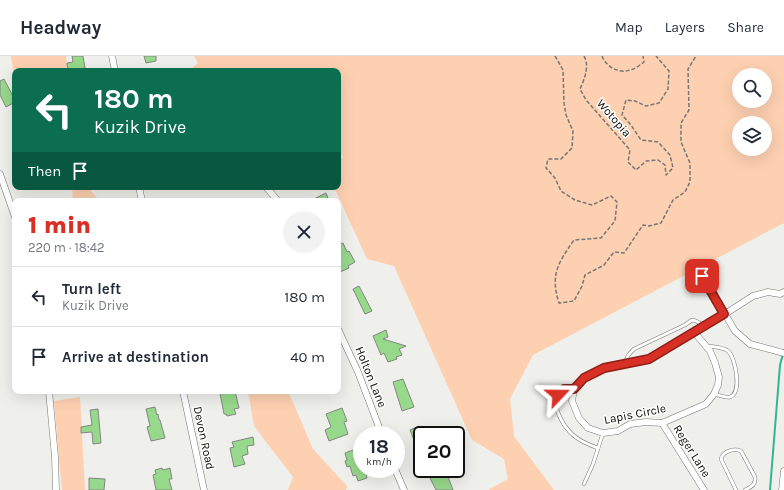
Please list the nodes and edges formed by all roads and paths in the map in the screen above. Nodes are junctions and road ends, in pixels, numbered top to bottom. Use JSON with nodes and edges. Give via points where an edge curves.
{"nodes":[{"id":1,"x":112,"y":56,"type":"edge"},
{"id":2,"x":555,"y":56,"type":"edge"},
{"id":3,"x":584,"y":56,"type":"edge"},
{"id":4,"x":602,"y":56,"type":"edge"},
{"id":5,"x":643,"y":56,"type":"edge"},
{"id":6,"x":656,"y":56,"type":"edge"},
{"id":7,"x":696,"y":56,"type":"edge"},
{"id":8,"x":114,"y":68,"type":"edge"},
{"id":9,"x":0,"y":174,"type":"edge"},
{"id":10,"x":269,"y":190,"type":"edge"},
{"id":11,"x":275,"y":198,"type":"edge"},
{"id":12,"x":12,"y":208,"type":"edge"},
{"id":13,"x":702,"y":276,"type":"dead end"},
{"id":14,"x":784,"y":292,"type":"edge"},
{"id":15,"x":724,"y":314,"type":"junction"},
{"id":16,"x":705,"y":326,"type":"junction"},
{"id":17,"x":694,"y":332,"type":"junction"},
{"id":18,"x":341,"y":335,"type":"edge"},
{"id":19,"x":707,"y":346,"type":"junction"},
{"id":20,"x":784,"y":353,"type":"edge"},
{"id":21,"x":624,"y":364,"type":"junction"},
{"id":22,"x":574,"y":389,"type":"junction"},
{"id":23,"x":49,"y":394,"type":"edge"},
{"id":24,"x":184,"y":394,"type":"edge"},
{"id":25,"x":714,"y":394,"type":"junction"},
{"id":26,"x":662,"y":423,"type":"junction"},
{"id":27,"x":379,"y":426,"type":"edge"},
{"id":28,"x":603,"y":433,"type":"junction"},
{"id":29,"x":598,"y":448,"type":"junction"},
{"id":30,"x":784,"y":471,"type":"edge"},
{"id":31,"x":399,"y":478,"type":"edge"},
{"id":32,"x":584,"y":484,"type":"dead end"},
{"id":33,"x":56,"y":490,"type":"edge"},
{"id":34,"x":204,"y":490,"type":"edge"},
{"id":35,"x":404,"y":490,"type":"edge"},
{"id":36,"x":704,"y":490,"type":"edge"},
{"id":37,"x":736,"y":490,"type":"edge"},
{"id":38,"x":745,"y":490,"type":"edge"},
{"id":39,"x":782,"y":490,"type":"edge"}],
"edges":[{"from":1,"to":8,"type":"street"},
{"from":2,"to":7,"type":"path","via":[[563,70],[566,116],[574,131],[572,148],[561,159],[548,159],[546,168],[555,178],[561,191],[575,200],[592,205],[611,196],[618,202],[615,221],[601,238],[574,240],[562,258],[554,278],[559,303],[574,301],[585,275],[604,265],[614,252],[624,252],[643,225],[661,223],[673,200],[685,192],[690,182],[690,163],[681,142],[681,123],[689,110],[688,69]]},
{"from":3,"to":6,"type":"path","name":"Wotopia","via":[[586,76],[580,89],[586,100],[630,150],[628,162],[636,170],[646,161],[658,160],[665,165],[666,176],[673,168],[670,155],[658,142],[641,140],[622,115],[626,100],[646,106],[659,103],[668,89],[669,72]]},
{"from":4,"to":5,"type":"path","via":[[604,62],[617,71],[630,70],[644,62]]},
{"from":9,"to":12,"type":"street"},
{"from":10,"to":11,"type":"street"},
{"from":13,"to":15,"type":"street"},
{"from":14,"to":15,"type":"street","via":[[768,292],[753,296]]},
{"from":15,"to":16,"type":"street"},
{"from":15,"to":20,"type":"street","via":[[735,331],[750,344]]},
{"from":16,"to":17,"type":"street"},
{"from":16,"to":21,"type":"lane","via":[[692,320],[634,349],[628,354]]},
{"from":17,"to":19,"type":"street"},
{"from":17,"to":21,"type":"street","via":[[649,359]]},
{"from":18,"to":27,"type":"street","name":"Holton Lane"},
{"from":19,"to":25,"type":"street","via":[[719,377]]},
{"from":19,"to":25,"type":"lane","via":[[724,348],[729,352],[736,371],[733,395],[724,397]]},
{"from":21,"to":22,"type":"street","via":[[604,368],[584,378]]},
{"from":22,"to":28,"type":"street","name":"Lapis Circle","via":[[572,401],[579,418],[588,428]]},
{"from":22,"to":29,"type":"lane","via":[[564,389],[558,395],[558,412],[573,434],[584,443]]},
{"from":23,"to":33,"type":"street"},
{"from":24,"to":34,"type":"street","name":"Devon Road"},
{"from":25,"to":26,"type":"street","name":"Lapis Circle","via":[[706,404]]},
{"from":26,"to":28,"type":"street","name":"Lapis Circle","via":[[630,424],[618,431]]},
{"from":26,"to":36,"type":"street","name":"Reger Lane"},
{"from":28,"to":29,"type":"lane"},
{"from":29,"to":32,"type":"lane"},
{"from":30,"to":39,"type":"street"},
{"from":31,"to":35,"type":"street"},
{"from":37,"to":38,"type":"lane","via":[[721,459],[725,453],[736,449],[741,450],[755,477],[752,487]]}]}
